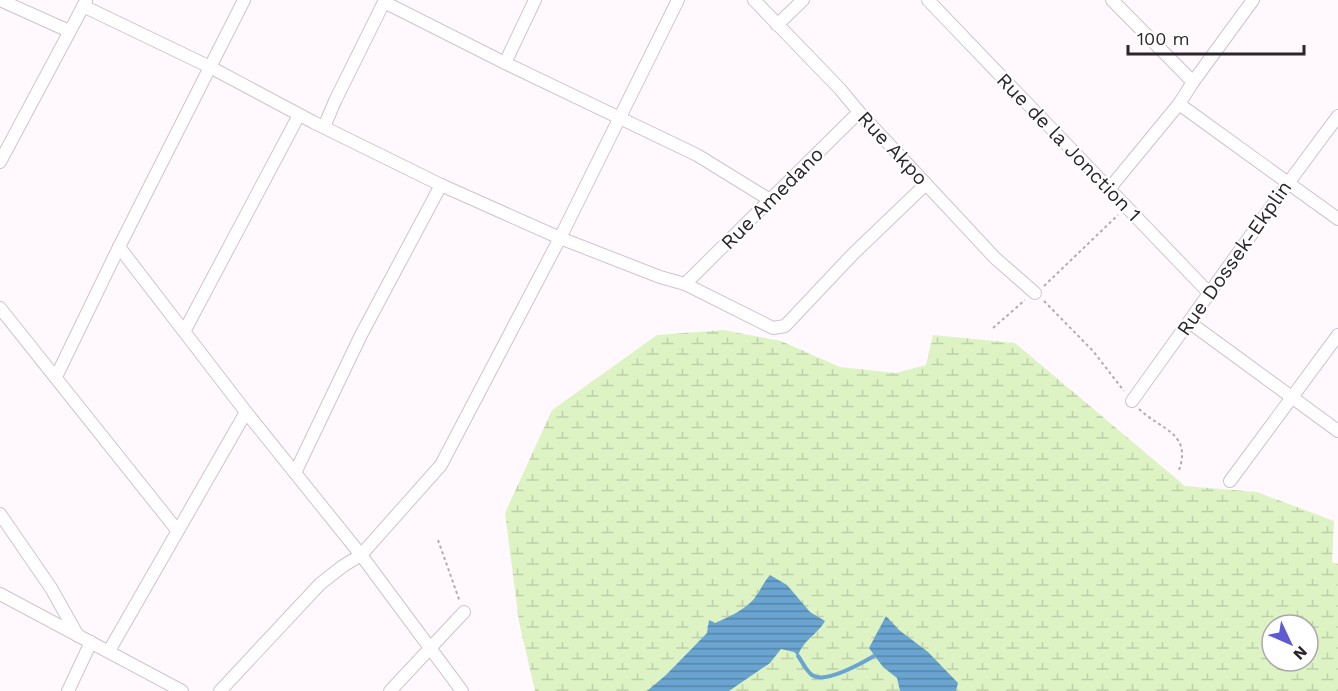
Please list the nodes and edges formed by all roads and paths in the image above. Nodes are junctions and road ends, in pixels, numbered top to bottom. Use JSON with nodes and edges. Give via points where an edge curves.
{"nodes":[{"id":1,"x":0,"y":0,"type":"edge"},
{"id":2,"x":244,"y":0,"type":"edge"},
{"id":3,"x":535,"y":0,"type":"edge"},
{"id":4,"x":678,"y":0,"type":"edge"},
{"id":5,"x":754,"y":0,"type":"edge"},
{"id":6,"x":803,"y":0,"type":"edge"},
{"id":7,"x":928,"y":0,"type":"edge"},
{"id":8,"x":1113,"y":0,"type":"edge"},
{"id":9,"x":1253,"y":0,"type":"edge"},
{"id":10,"x":385,"y":1,"type":"edge"},
{"id":11,"x":85,"y":3,"type":"edge"},
{"id":12,"x":777,"y":25,"type":"junction"},
{"id":13,"x":69,"y":31,"type":"junction"},
{"id":14,"x":505,"y":63,"type":"junction"},
{"id":15,"x":210,"y":67,"type":"junction"},
{"id":16,"x":1193,"y":82,"type":"junction"},
{"id":17,"x":1179,"y":104,"type":"junction"},
{"id":18,"x":858,"y":112,"type":"junction"},
{"id":19,"x":299,"y":115,"type":"junction"},
{"id":20,"x":1338,"y":116,"type":"edge"},
{"id":21,"x":621,"y":117,"type":"junction"},
{"id":22,"x":324,"y":127,"type":"junction"},
{"id":23,"x":0,"y":162,"type":"edge"},
{"id":24,"x":1289,"y":182,"type":"junction"},
{"id":25,"x":926,"y":184,"type":"junction"},
{"id":26,"x":441,"y":186,"type":"junction"},
{"id":27,"x":1109,"y":189,"type":"junction"},
{"id":28,"x":770,"y":200,"type":"junction"},
{"id":29,"x":1127,"y":207,"type":"junction"},
{"id":30,"x":1338,"y":219,"type":"edge"},
{"id":31,"x":560,"y":238,"type":"junction"},
{"id":32,"x":119,"y":247,"type":"junction"},
{"id":33,"x":1075,"y":257,"type":"dead end"},
{"id":34,"x":685,"y":284,"type":"junction"},
{"id":35,"x":1035,"y":293,"type":"joint"},
{"id":36,"x":1210,"y":294,"type":"junction"},
{"id":37,"x":0,"y":308,"type":"edge"},
{"id":38,"x":1189,"y":322,"type":"junction"},
{"id":39,"x":185,"y":330,"type":"junction"},
{"id":40,"x":1338,"y":335,"type":"edge"},
{"id":41,"x":56,"y":377,"type":"junction"},
{"id":42,"x":1292,"y":397,"type":"junction"},
{"id":43,"x":1132,"y":401,"type":"junction"},
{"id":44,"x":246,"y":412,"type":"junction"},
{"id":45,"x":1338,"y":430,"type":"edge"},
{"id":46,"x":1179,"y":470,"type":"dead end"},
{"id":47,"x":295,"y":473,"type":"junction"},
{"id":48,"x":1230,"y":482,"type":"dead end"},
{"id":49,"x":0,"y":514,"type":"edge"},
{"id":50,"x":177,"y":530,"type":"junction"},
{"id":51,"x":438,"y":540,"type":"dead end"},
{"id":52,"x":361,"y":555,"type":"junction"},
{"id":53,"x":0,"y":594,"type":"edge"},
{"id":54,"x":464,"y":612,"type":"joint"},
{"id":55,"x":85,"y":639,"type":"junction"},
{"id":56,"x":429,"y":648,"type":"junction"},
{"id":57,"x":109,"y":651,"type":"junction"},
{"id":58,"x":179,"y":690,"type":"edge"},
{"id":59,"x":68,"y":691,"type":"edge"},
{"id":60,"x":220,"y":691,"type":"edge"},
{"id":61,"x":390,"y":691,"type":"edge"},
{"id":62,"x":462,"y":691,"type":"edge"}],
"edges":[{"from":1,"to":13,"type":"street"},
{"from":2,"to":15,"type":"street"},
{"from":3,"to":14,"type":"street"},
{"from":4,"to":21,"type":"street"},
{"from":5,"to":12,"type":"street","name":"Rue Akpo"},
{"from":6,"to":12,"type":"street"},
{"from":7,"to":27,"type":"street","name":"Rue de la Jonction 1"},
{"from":8,"to":16,"type":"street"},
{"from":9,"to":16,"type":"street"},
{"from":10,"to":14,"type":"street"},
{"from":10,"to":22,"type":"street"},
{"from":11,"to":13,"type":"street"},
{"from":11,"to":15,"type":"street"},
{"from":12,"to":18,"type":"street","name":"Rue Akpo"},
{"from":13,"to":23,"type":"street"},
{"from":14,"to":21,"type":"street"},
{"from":15,"to":19,"type":"street"},
{"from":15,"to":32,"type":"street"},
{"from":16,"to":17,"type":"street"},
{"from":17,"to":24,"type":"street"},
{"from":17,"to":27,"type":"street"},
{"from":18,"to":25,"type":"street","name":"Rue Akpo"},
{"from":18,"to":28,"type":"street","name":"Rue Amedano"},
{"from":19,"to":22,"type":"street"},
{"from":19,"to":39,"type":"street"},
{"from":20,"to":24,"type":"street","name":"Rue Dossek-Ekplin"},
{"from":21,"to":28,"type":"street","via":[[697,155]]},
{"from":21,"to":31,"type":"street"},
{"from":22,"to":26,"type":"street"},
{"from":24,"to":30,"type":"street"},
{"from":24,"to":36,"type":"street","name":"Rue Dossek-Ekplin"},
{"from":25,"to":34,"type":"street","via":[[852,254],[785,326],[773,328]]},
{"from":25,"to":35,"type":"street","name":"Rue Akpo","via":[[994,258]]},
{"from":26,"to":31,"type":"street"},
{"from":26,"to":47,"type":"street"},
{"from":27,"to":29,"type":"street","name":"Rue de la Jonction 1"},
{"from":28,"to":34,"type":"street","name":"Rue Amedano"},
{"from":29,"to":33,"type":"path"},
{"from":29,"to":36,"type":"street","name":"Rue de la Jonction 1"},
{"from":31,"to":34,"type":"street"},
{"from":31,"to":52,"type":"street","via":[[441,465]]},
{"from":32,"to":39,"type":"street"},
{"from":32,"to":41,"type":"street"},
{"from":35,"to":43,"type":"path","via":[[1093,351]]},
{"from":36,"to":38,"type":"street","name":"Rue Dossek-Ekplin"},
{"from":37,"to":41,"type":"street"},
{"from":38,"to":42,"type":"street"},
{"from":38,"to":43,"type":"street","name":"Rue Dossek-Ekplin"},
{"from":39,"to":44,"type":"street"},
{"from":40,"to":42,"type":"street"},
{"from":41,"to":50,"type":"street"},
{"from":42,"to":45,"type":"street"},
{"from":42,"to":48,"type":"street"},
{"from":43,"to":46,"type":"path","via":[[1149,418],[1170,430],[1181,445],[1183,458]]},
{"from":44,"to":47,"type":"street"},
{"from":44,"to":50,"type":"street"},
{"from":47,"to":52,"type":"street"},
{"from":49,"to":55,"type":"street"},
{"from":50,"to":57,"type":"street"},
{"from":51,"to":54,"type":"path"},
{"from":52,"to":56,"type":"street"},
{"from":52,"to":60,"type":"street","via":[[320,584]]},
{"from":53,"to":55,"type":"street"},
{"from":54,"to":56,"type":"street"},
{"from":55,"to":57,"type":"street"},
{"from":55,"to":59,"type":"street"},
{"from":56,"to":61,"type":"street"},
{"from":56,"to":62,"type":"street"},
{"from":57,"to":58,"type":"street"}]}
